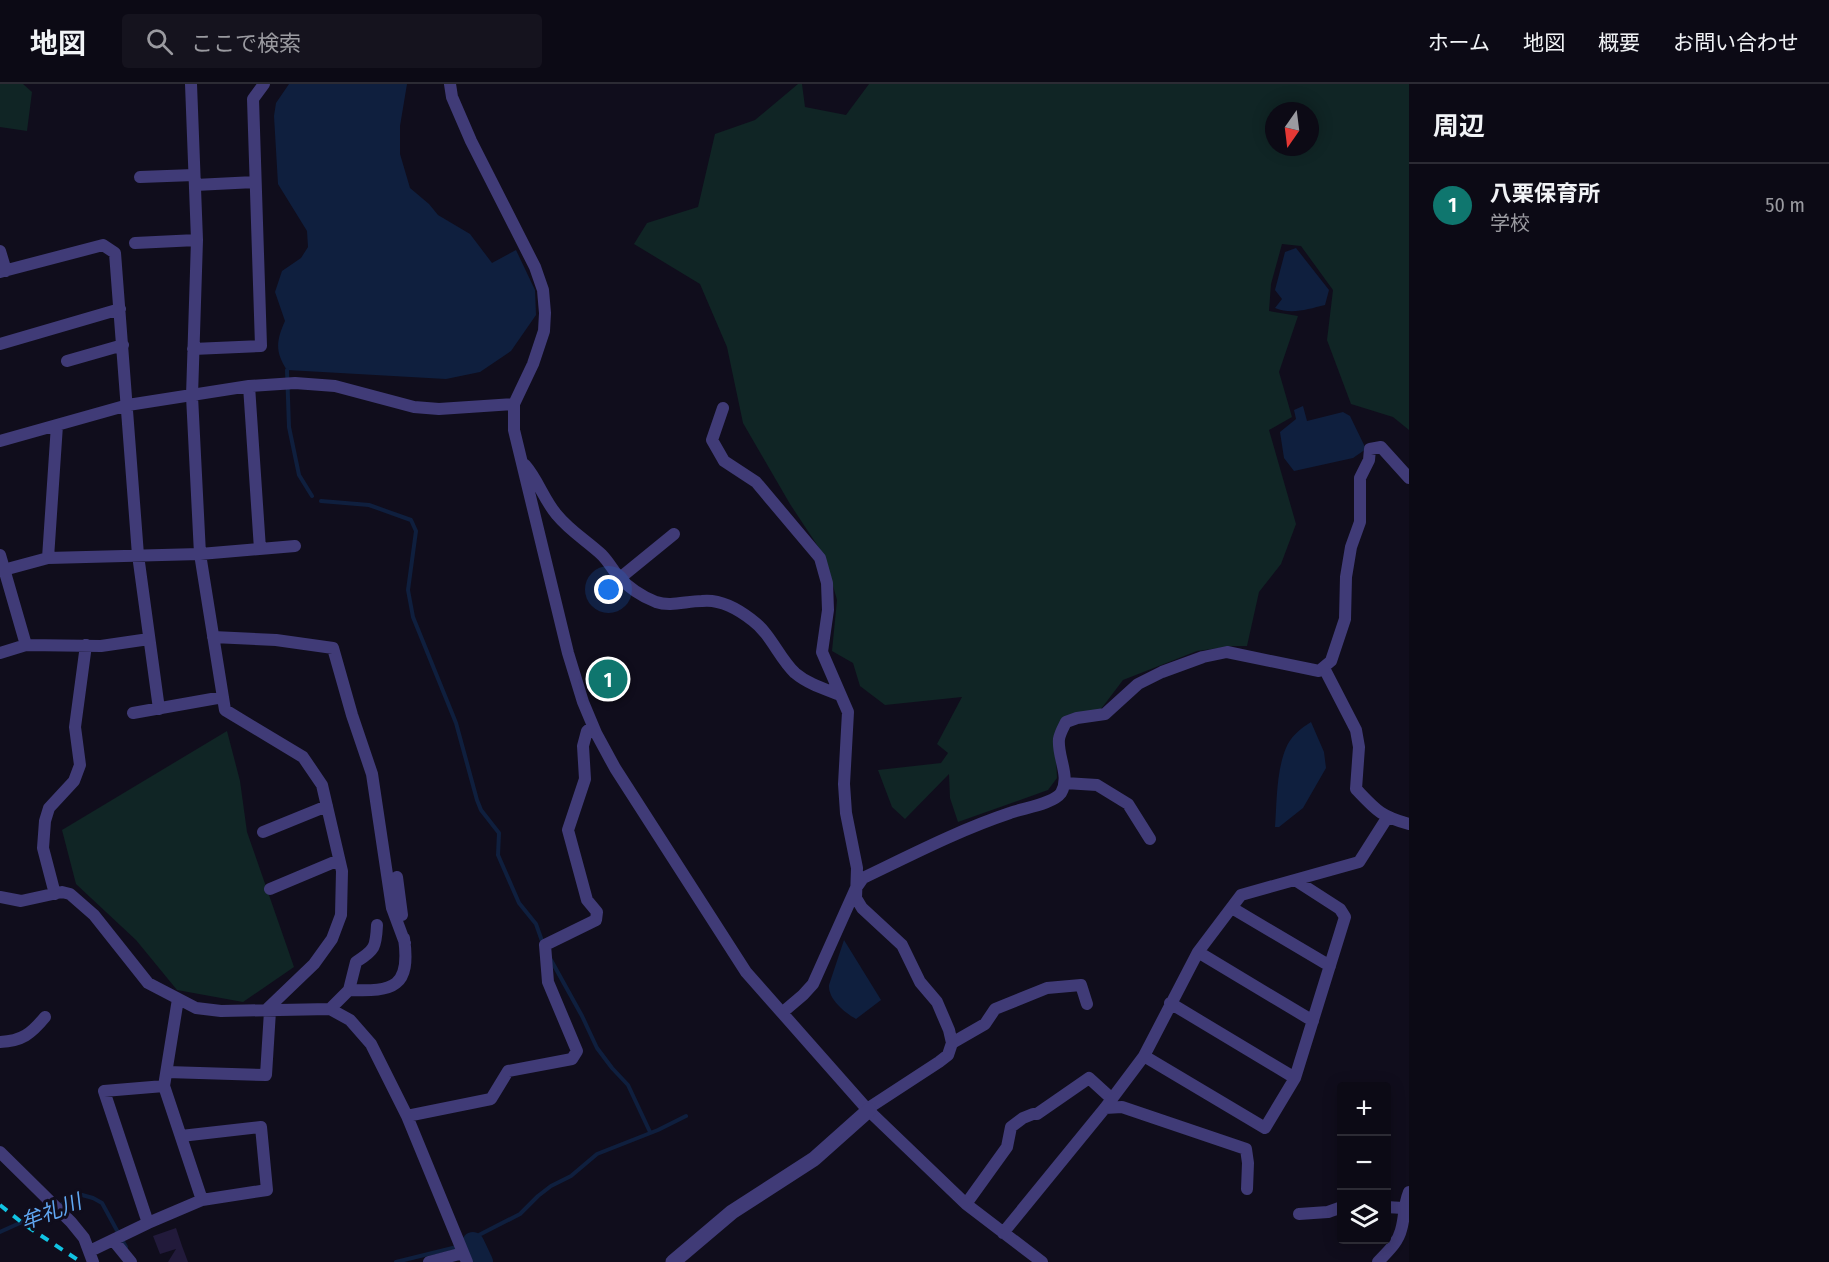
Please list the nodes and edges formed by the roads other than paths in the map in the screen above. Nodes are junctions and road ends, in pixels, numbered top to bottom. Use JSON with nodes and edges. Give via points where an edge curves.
{"nodes":[{"id":1,"x":191,"y":84,"type":"edge"},
{"id":2,"x":264,"y":84,"type":"edge"},
{"id":3,"x":450,"y":84,"type":"edge"},
{"id":4,"x":140,"y":177,"type":"dead end"},
{"id":5,"x":195,"y":180,"type":"junction"},
{"id":6,"x":255,"y":182,"type":"junction"},
{"id":7,"x":197,"y":240,"type":"junction"},
{"id":8,"x":135,"y":243,"type":"dead end"},
{"id":9,"x":0,"y":251,"type":"edge"},
{"id":10,"x":3,"y":272,"type":"edge"},
{"id":11,"x":120,"y":309,"type":"junction"},
{"id":12,"x":0,"y":344,"type":"edge"},
{"id":13,"x":123,"y":345,"type":"junction"},
{"id":14,"x":193,"y":349,"type":"junction"},
{"id":15,"x":67,"y":361,"type":"dead end"},
{"id":16,"x":249,"y":386,"type":"junction"},
{"id":17,"x":192,"y":396,"type":"junction"},
{"id":18,"x":514,"y":404,"type":"junction"},
{"id":19,"x":128,"y":405,"type":"junction"},
{"id":20,"x":723,"y":408,"type":"dead end"},
{"id":21,"x":57,"y":425,"type":"junction"},
{"id":22,"x":0,"y":441,"type":"edge"},
{"id":23,"x":522,"y":461,"type":"junction"},
{"id":24,"x":1409,"y":478,"type":"edge"},
{"id":25,"x":674,"y":534,"type":"dead end"},
{"id":26,"x":295,"y":546,"type":"dead end"},
{"id":27,"x":260,"y":549,"type":"junction"},
{"id":28,"x":200,"y":554,"type":"junction"},
{"id":29,"x":0,"y":555,"type":"edge"},
{"id":30,"x":138,"y":555,"type":"junction"},
{"id":31,"x":48,"y":558,"type":"junction"},
{"id":32,"x":2,"y":571,"type":"edge"},
{"id":33,"x":620,"y":578,"type":"junction"},
{"id":34,"x":213,"y":637,"type":"junction"},
{"id":35,"x":149,"y":639,"type":"junction"},
{"id":36,"x":26,"y":645,"type":"junction"},
{"id":37,"x":86,"y":645,"type":"junction"},
{"id":38,"x":0,"y":653,"type":"edge"},
{"id":39,"x":1324,"y":668,"type":"junction"},
{"id":40,"x":840,"y":695,"type":"junction"},
{"id":41,"x":223,"y":697,"type":"junction"},
{"id":42,"x":159,"y":709,"type":"junction"},
{"id":43,"x":133,"y":713,"type":"dead end"},
{"id":44,"x":593,"y":726,"type":"junction"},
{"id":45,"x":1065,"y":783,"type":"junction"},
{"id":46,"x":327,"y":806,"type":"junction"},
{"id":47,"x":1387,"y":818,"type":"junction"},
{"id":48,"x":1409,"y":824,"type":"edge"},
{"id":49,"x":263,"y":832,"type":"dead end"},
{"id":50,"x":1150,"y":839,"type":"dead end"},
{"id":51,"x":339,"y":860,"type":"junction"},
{"id":52,"x":397,"y":877,"type":"dead end"},
{"id":53,"x":1295,"y":880,"type":"junction"},
{"id":54,"x":856,"y":888,"type":"junction"},
{"id":55,"x":270,"y":889,"type":"dead end"},
{"id":56,"x":55,"y":894,"type":"junction"},
{"id":57,"x":0,"y":897,"type":"edge"},
{"id":58,"x":1232,"y":908,"type":"junction"},
{"id":59,"x":377,"y":925,"type":"dead end"},
{"id":60,"x":405,"y":943,"type":"junction"},
{"id":61,"x":1198,"y":952,"type":"junction"},
{"id":62,"x":1330,"y":966,"type":"junction"},
{"id":63,"x":349,"y":990,"type":"junction"},
{"id":64,"x":178,"y":999,"type":"junction"},
{"id":65,"x":1170,"y":1003,"type":"junction"},
{"id":66,"x":1087,"y":1004,"type":"dead end"},
{"id":67,"x":330,"y":1009,"type":"junction"},
{"id":68,"x":268,"y":1011,"type":"junction"},
{"id":69,"x":783,"y":1012,"type":"junction"},
{"id":70,"x":45,"y":1017,"type":"dead end"},
{"id":71,"x":1313,"y":1021,"type":"junction"},
{"id":72,"x":0,"y":1042,"type":"edge"},
{"id":73,"x":952,"y":1042,"type":"junction"},
{"id":74,"x":1144,"y":1056,"type":"junction"},
{"id":75,"x":167,"y":1072,"type":"junction"},
{"id":76,"x":1295,"y":1078,"type":"junction"},
{"id":77,"x":164,"y":1086,"type":"junction"},
{"id":78,"x":1108,"y":1103,"type":"junction"},
{"id":79,"x":868,"y":1110,"type":"junction"},
{"id":80,"x":407,"y":1116,"type":"junction"},
{"id":81,"x":181,"y":1136,"type":"junction"},
{"id":82,"x":0,"y":1152,"type":"edge"},
{"id":83,"x":1247,"y":1189,"type":"dead end"},
{"id":84,"x":1409,"y":1192,"type":"edge"},
{"id":85,"x":202,"y":1200,"type":"junction"},
{"id":86,"x":966,"y":1204,"type":"junction"},
{"id":87,"x":1337,"y":1209,"type":"edge"},
{"id":88,"x":1391,"y":1210,"type":"edge"},
{"id":89,"x":1299,"y":1214,"type":"dead end"},
{"id":90,"x":1405,"y":1218,"type":"edge"},
{"id":91,"x":148,"y":1223,"type":"junction"},
{"id":92,"x":1003,"y":1233,"type":"junction"},
{"id":93,"x":118,"y":1237,"type":"junction"},
{"id":94,"x":91,"y":1257,"type":"edge"},
{"id":95,"x":465,"y":1257,"type":"edge"},
{"id":96,"x":131,"y":1262,"type":"edge"},
{"id":97,"x":429,"y":1262,"type":"edge"},
{"id":98,"x":673,"y":1262,"type":"edge"},
{"id":99,"x":1042,"y":1262,"type":"edge"},
{"id":100,"x":1378,"y":1262,"type":"edge"}],
"edges":[{"from":1,"to":5,"type":"street"},
{"from":2,"to":6,"type":"street","via":[[253,99]]},
{"from":3,"to":18,"type":"street","via":[[471,141],[543,290],[544,331]]},
{"from":4,"to":5,"type":"street"},
{"from":5,"to":6,"type":"street"},
{"from":5,"to":7,"type":"street"},
{"from":6,"to":14,"type":"street","via":[[261,346]]},
{"from":7,"to":8,"type":"street"},
{"from":7,"to":14,"type":"street"},
{"from":9,"to":10,"type":"street"},
{"from":10,"to":11,"type":"street","via":[[103,245],[115,253]]},
{"from":11,"to":12,"type":"street"},
{"from":11,"to":13,"type":"street"},
{"from":13,"to":15,"type":"street"},
{"from":13,"to":19,"type":"street"},
{"from":14,"to":17,"type":"street"},
{"from":16,"to":17,"type":"street"},
{"from":16,"to":18,"type":"street","via":[[335,386],[414,407],[439,409]]},
{"from":16,"to":27,"type":"street"},
{"from":17,"to":19,"type":"street"},
{"from":17,"to":28,"type":"street"},
{"from":18,"to":23,"type":"street","via":[[514,429]]},
{"from":19,"to":21,"type":"street"},
{"from":19,"to":30,"type":"street"},
{"from":20,"to":40,"type":"street","via":[[712,440],[724,461],[756,482],[820,558],[827,583],[828,610],[822,652]]},
{"from":21,"to":22,"type":"street"},
{"from":21,"to":31,"type":"street"},
{"from":23,"to":33,"type":"street","via":[[557,516],[603,555]]},
{"from":23,"to":44,"type":"street","via":[[568,653]]},
{"from":24,"to":39,"type":"street","via":[[1381,447],[1370,449],[1360,478],[1360,522],[1346,577],[1345,619],[1331,661]]},
{"from":25,"to":33,"type":"street"},
{"from":26,"to":27,"type":"street"},
{"from":27,"to":28,"type":"street"},
{"from":28,"to":30,"type":"street"},
{"from":28,"to":34,"type":"street"},
{"from":29,"to":32,"type":"street"},
{"from":30,"to":31,"type":"street"},
{"from":30,"to":35,"type":"street"},
{"from":31,"to":32,"type":"street"},
{"from":32,"to":36,"type":"street"},
{"from":33,"to":40,"type":"street","via":[[657,602],[704,600],[725,604],[753,620],[806,681]]},
{"from":34,"to":41,"type":"street"},
{"from":34,"to":60,"type":"street","via":[[333,648],[372,774],[392,908]]},
{"from":35,"to":37,"type":"street"},
{"from":35,"to":42,"type":"street"},
{"from":36,"to":37,"type":"street"},
{"from":36,"to":38,"type":"street"},
{"from":37,"to":56,"type":"street","via":[[75,727],[80,765],[74,781],[49,808],[45,821],[43,848]]},
{"from":39,"to":45,"type":"street","via":[[1319,671],[1227,652],[1162,672],[1138,684],[1105,714],[1066,722],[1059,740]]},
{"from":39,"to":47,"type":"street","via":[[1356,730],[1356,789]]},
{"from":40,"to":54,"type":"street","via":[[848,712],[844,784],[857,868]]},
{"from":41,"to":42,"type":"street"},
{"from":41,"to":46,"type":"street","via":[[225,710],[303,757],[322,785]]},
{"from":42,"to":43,"type":"street"},
{"from":44,"to":69,"type":"street","via":[[615,768],[746,972]]},
{"from":44,"to":80,"type":"street","via":[[586,731],[585,780],[568,830],[588,900],[597,912],[596,920],[545,945],[548,982],[577,1051],[572,1059],[508,1071],[491,1099]]},
{"from":45,"to":50,"type":"street","via":[[1097,785],[1128,804]]},
{"from":45,"to":54,"type":"street","via":[[1059,795],[1049,801],[958,833],[863,878]]},
{"from":46,"to":49,"type":"street"},
{"from":46,"to":51,"type":"street"},
{"from":47,"to":48,"type":"street"},
{"from":47,"to":53,"type":"street","via":[[1359,862]]},
{"from":51,"to":55,"type":"street"},
{"from":51,"to":68,"type":"street","via":[[341,915],[332,939],[314,964]]},
{"from":52,"to":60,"type":"street"},
{"from":53,"to":58,"type":"street","via":[[1241,895]]},
{"from":53,"to":62,"type":"street","via":[[1340,909],[1345,917]]},
{"from":54,"to":69,"type":"street","via":[[813,984]]},
{"from":54,"to":73,"type":"street","via":[[862,908],[902,945],[921,982],[937,1002]]},
{"from":56,"to":57,"type":"street","via":[[21,901]]},
{"from":56,"to":64,"type":"street","via":[[70,894],[94,915],[148,983]]},
{"from":58,"to":61,"type":"street"},
{"from":58,"to":62,"type":"street"},
{"from":59,"to":63,"type":"street","via":[[376,944],[356,962]]},
{"from":60,"to":63,"type":"street","via":[[402,978],[390,987]]},
{"from":61,"to":65,"type":"street"},
{"from":61,"to":71,"type":"street"},
{"from":62,"to":71,"type":"street"},
{"from":63,"to":67,"type":"street"},
{"from":64,"to":68,"type":"street","via":[[196,1008]]},
{"from":64,"to":75,"type":"street"},
{"from":65,"to":74,"type":"street"},
{"from":65,"to":76,"type":"street"},
{"from":66,"to":73,"type":"street","via":[[1081,986],[1047,988],[995,1010],[985,1024]]},
{"from":67,"to":68,"type":"street"},
{"from":67,"to":80,"type":"street","via":[[350,1020],[371,1044]]},
{"from":68,"to":75,"type":"street","via":[[266,1075]]},
{"from":69,"to":79,"type":"street"},
{"from":70,"to":72,"type":"street","via":[[31,1033]]},
{"from":71,"to":76,"type":"street"},
{"from":73,"to":79,"type":"street","via":[[948,1055]]},
{"from":74,"to":76,"type":"street","via":[[1265,1128]]},
{"from":74,"to":78,"type":"street"},
{"from":75,"to":77,"type":"street"},
{"from":77,"to":81,"type":"street"},
{"from":77,"to":91,"type":"street","via":[[104,1091]]},
{"from":78,"to":83,"type":"street","via":[[1246,1149]]},
{"from":78,"to":86,"type":"street","via":[[1089,1078],[1037,1114],[1023,1118],[1011,1127],[1007,1147]]},
{"from":78,"to":92,"type":"street"},
{"from":79,"to":86,"type":"street"},
{"from":79,"to":98,"type":"street","via":[[814,1159],[732,1212]]},
{"from":80,"to":95,"type":"street"},
{"from":81,"to":85,"type":"street"},
{"from":81,"to":85,"type":"street","via":[[261,1127],[267,1190]]},
{"from":82,"to":94,"type":"street","via":[[84,1238]]},
{"from":84,"to":90,"type":"street"},
{"from":85,"to":91,"type":"street"},
{"from":86,"to":92,"type":"street"},
{"from":87,"to":89,"type":"street"},
{"from":88,"to":90,"type":"street"},
{"from":90,"to":100,"type":"street","via":[[1395,1243]]},
{"from":91,"to":93,"type":"street"},
{"from":92,"to":99,"type":"street"},
{"from":93,"to":94,"type":"street"},
{"from":93,"to":96,"type":"street"},
{"from":95,"to":97,"type":"street"}]}
